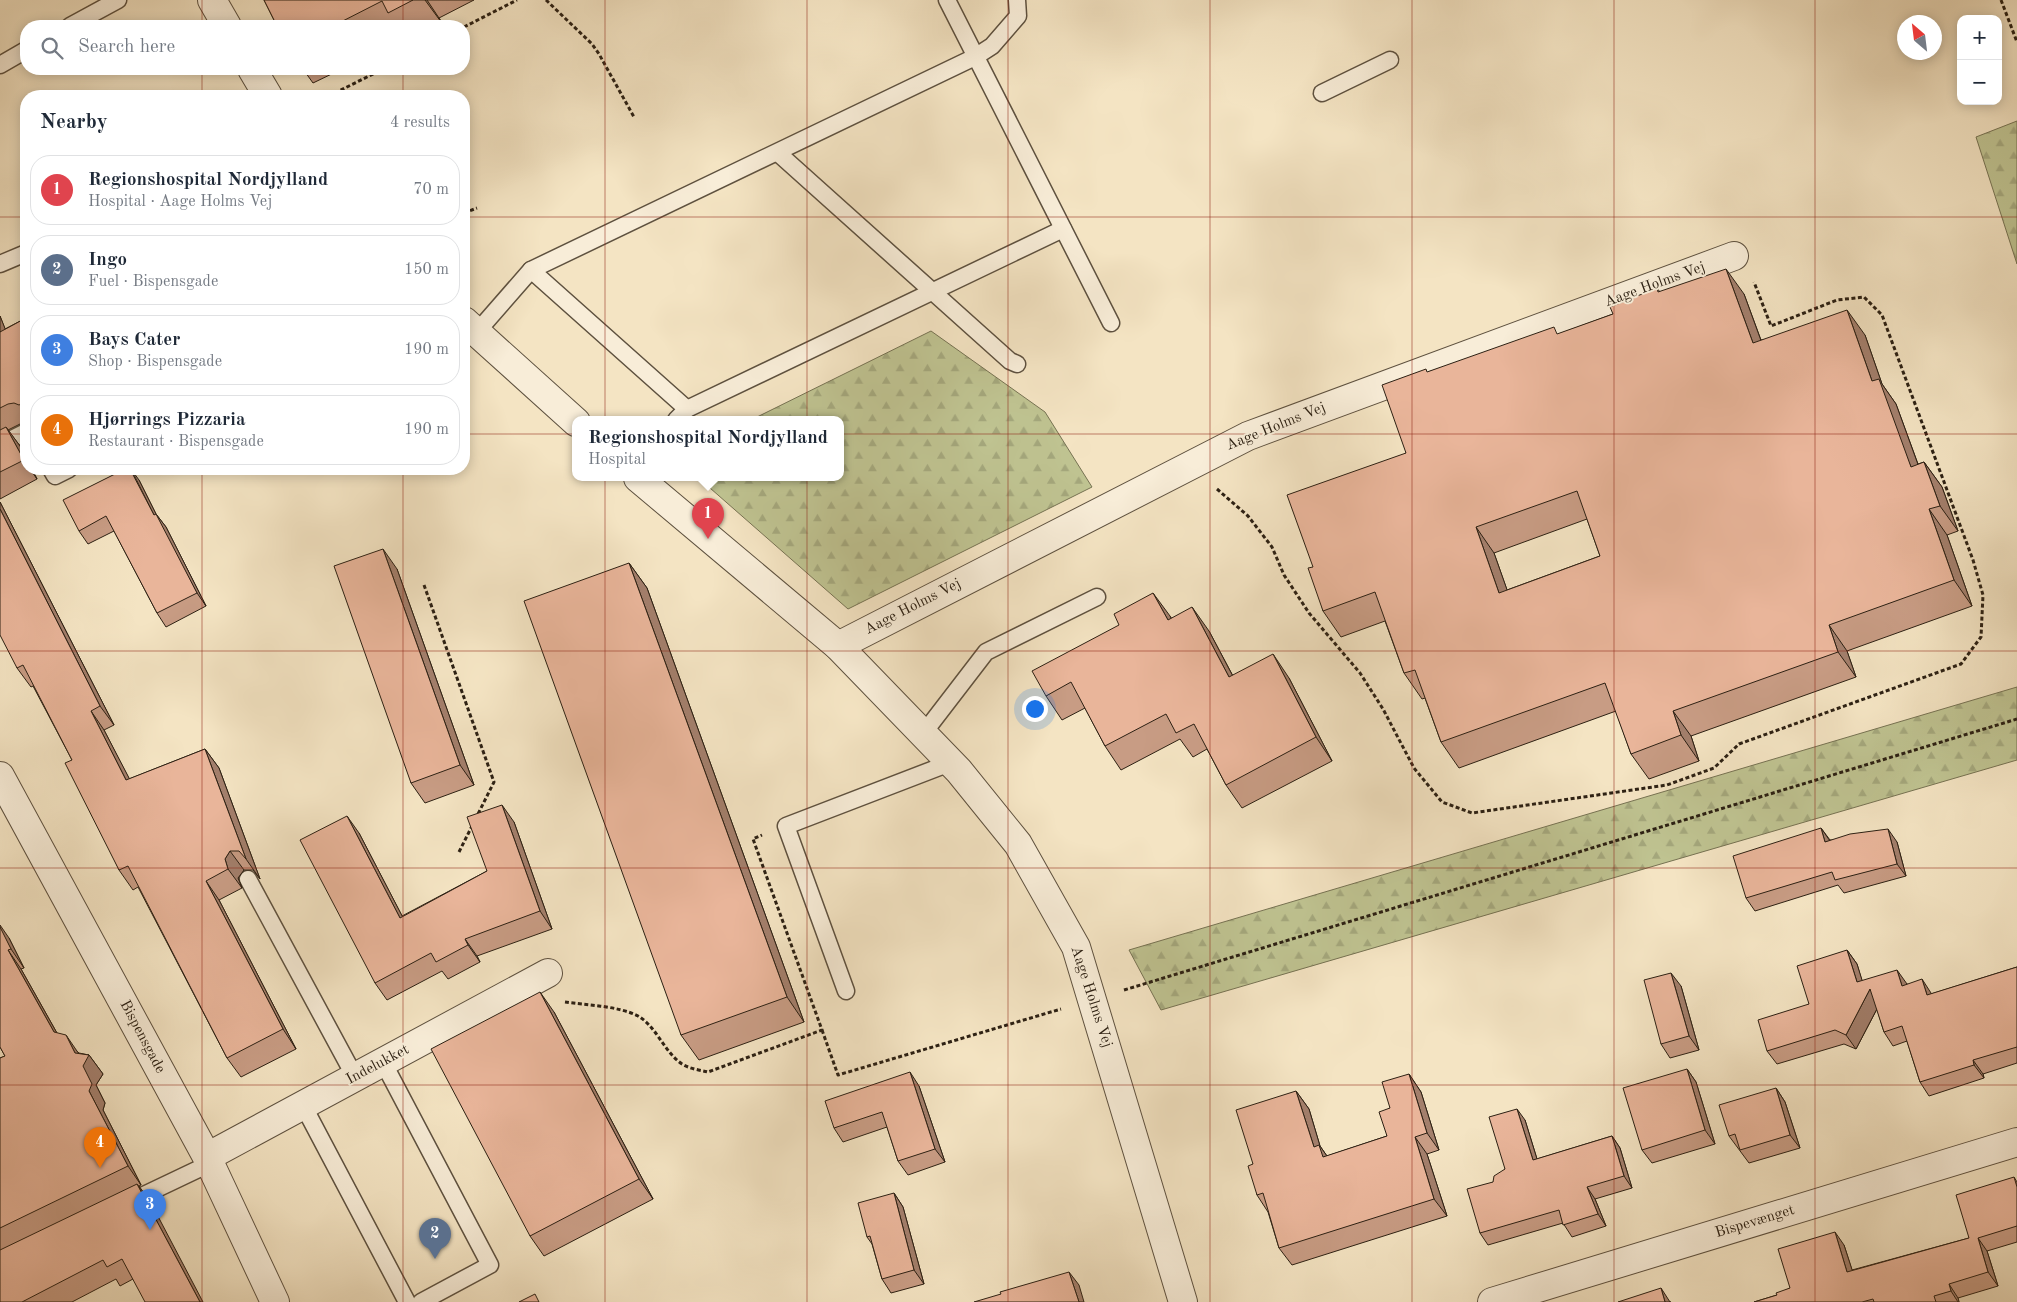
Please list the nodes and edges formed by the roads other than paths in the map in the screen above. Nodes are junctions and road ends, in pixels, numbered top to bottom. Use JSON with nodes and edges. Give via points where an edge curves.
{"nodes":[{"id":1,"x":118,"y":0,"type":"edge"},
{"id":2,"x":212,"y":0,"type":"edge"},
{"id":3,"x":948,"y":0,"type":"edge"},
{"id":4,"x":1017,"y":0,"type":"edge"},
{"id":5,"x":81,"y":20,"type":"edge"},
{"id":6,"x":224,"y":20,"type":"edge"},
{"id":7,"x":20,"y":53,"type":"edge"},
{"id":8,"x":975,"y":57,"type":"junction"},
{"id":9,"x":1390,"y":60,"type":"dead end"},
{"id":10,"x":0,"y":65,"type":"edge"},
{"id":11,"x":256,"y":75,"type":"edge"},
{"id":12,"x":264,"y":90,"type":"edge"},
{"id":13,"x":1322,"y":92,"type":"dead end"},
{"id":14,"x":778,"y":153,"type":"junction"},
{"id":15,"x":1063,"y":229,"type":"junction"},
{"id":16,"x":20,"y":255,"type":"edge"},
{"id":17,"x":1734,"y":256,"type":"dead end"},
{"id":18,"x":0,"y":264,"type":"edge"},
{"id":19,"x":531,"y":270,"type":"junction"},
{"id":20,"x":933,"y":291,"type":"junction"},
{"id":21,"x":1111,"y":323,"type":"dead end"},
{"id":22,"x":470,"y":327,"type":"edge"},
{"id":23,"x":1017,"y":364,"type":"dead end"},
{"id":24,"x":681,"y":415,"type":"edge"},
{"id":25,"x":572,"y":418,"type":"edge"},
{"id":26,"x":20,"y":435,"type":"edge"},
{"id":27,"x":0,"y":445,"type":"edge"},
{"id":28,"x":642,"y":481,"type":"edge"},
{"id":29,"x":1097,"y":597,"type":"dead end"},
{"id":30,"x":838,"y":646,"type":"junction"},
{"id":31,"x":923,"y":734,"type":"junction"},
{"id":32,"x":950,"y":763,"type":"junction"},
{"id":33,"x":0,"y":776,"type":"edge"},
{"id":34,"x":248,"y":878,"type":"dead end"},
{"id":35,"x":548,"y":973,"type":"road end"},
{"id":36,"x":846,"y":991,"type":"dead end"},
{"id":37,"x":383,"y":1062,"type":"junction"},
{"id":38,"x":355,"y":1077,"type":"junction"},
{"id":39,"x":303,"y":1106,"type":"junction"},
{"id":40,"x":2017,"y":1142,"type":"edge"},
{"id":41,"x":208,"y":1161,"type":"junction"},
{"id":42,"x":113,"y":1210,"type":"edge"},
{"id":43,"x":275,"y":1302,"type":"edge"},
{"id":44,"x":407,"y":1302,"type":"edge"},
{"id":45,"x":421,"y":1302,"type":"edge"},
{"id":46,"x":1183,"y":1302,"type":"edge"},
{"id":47,"x":1492,"y":1302,"type":"edge"}],
"edges":[{"from":1,"to":5,"type":"lane"},
{"from":2,"to":6,"type":"street"},
{"from":3,"to":8,"type":"lane"},
{"from":4,"to":8,"type":"lane","via":[[1018,16],[992,46]]},
{"from":7,"to":10,"type":"lane"},
{"from":8,"to":14,"type":"lane"},
{"from":8,"to":15,"type":"lane"},
{"from":9,"to":13,"type":"lane"},
{"from":11,"to":12,"type":"street"},
{"from":14,"to":19,"type":"lane"},
{"from":14,"to":20,"type":"lane"},
{"from":15,"to":20,"type":"lane"},
{"from":15,"to":21,"type":"lane"},
{"from":16,"to":18,"type":"lane"},
{"from":17,"to":30,"type":"street","name":"Aage Holms Vej","via":[[1248,436]]},
{"from":19,"to":22,"type":"lane"},
{"from":19,"to":24,"type":"lane"},
{"from":20,"to":23,"type":"lane"},
{"from":20,"to":24,"type":"lane"},
{"from":22,"to":25,"type":"street"},
{"from":26,"to":27,"type":"lane"},
{"from":28,"to":30,"type":"street","name":"Aage Holms Vej"},
{"from":29,"to":31,"type":"lane","via":[[986,652]]},
{"from":30,"to":31,"type":"street","name":"Aage Holms Vej"},
{"from":31,"to":32,"type":"street","name":"Aage Holms Vej"},
{"from":32,"to":36,"type":"lane","via":[[786,826]]},
{"from":32,"to":46,"type":"street","name":"Aage Holms Vej","via":[[1018,844],[1076,947]]},
{"from":33,"to":41,"type":"street","name":"Bispensgade"},
{"from":34,"to":38,"type":"lane"},
{"from":35,"to":37,"type":"street","name":"Indelukket"},
{"from":37,"to":38,"type":"street","name":"Indelukket"},
{"from":37,"to":45,"type":"lane","via":[[490,1265]]},
{"from":38,"to":39,"type":"street","name":"Indelukket"},
{"from":39,"to":41,"type":"street","name":"Indelukket"},
{"from":39,"to":44,"type":"lane"},
{"from":40,"to":47,"type":"street","name":"Bispevænget"},
{"from":41,"to":42,"type":"lane"},
{"from":41,"to":43,"type":"street","name":"Bispensgade"}]}
